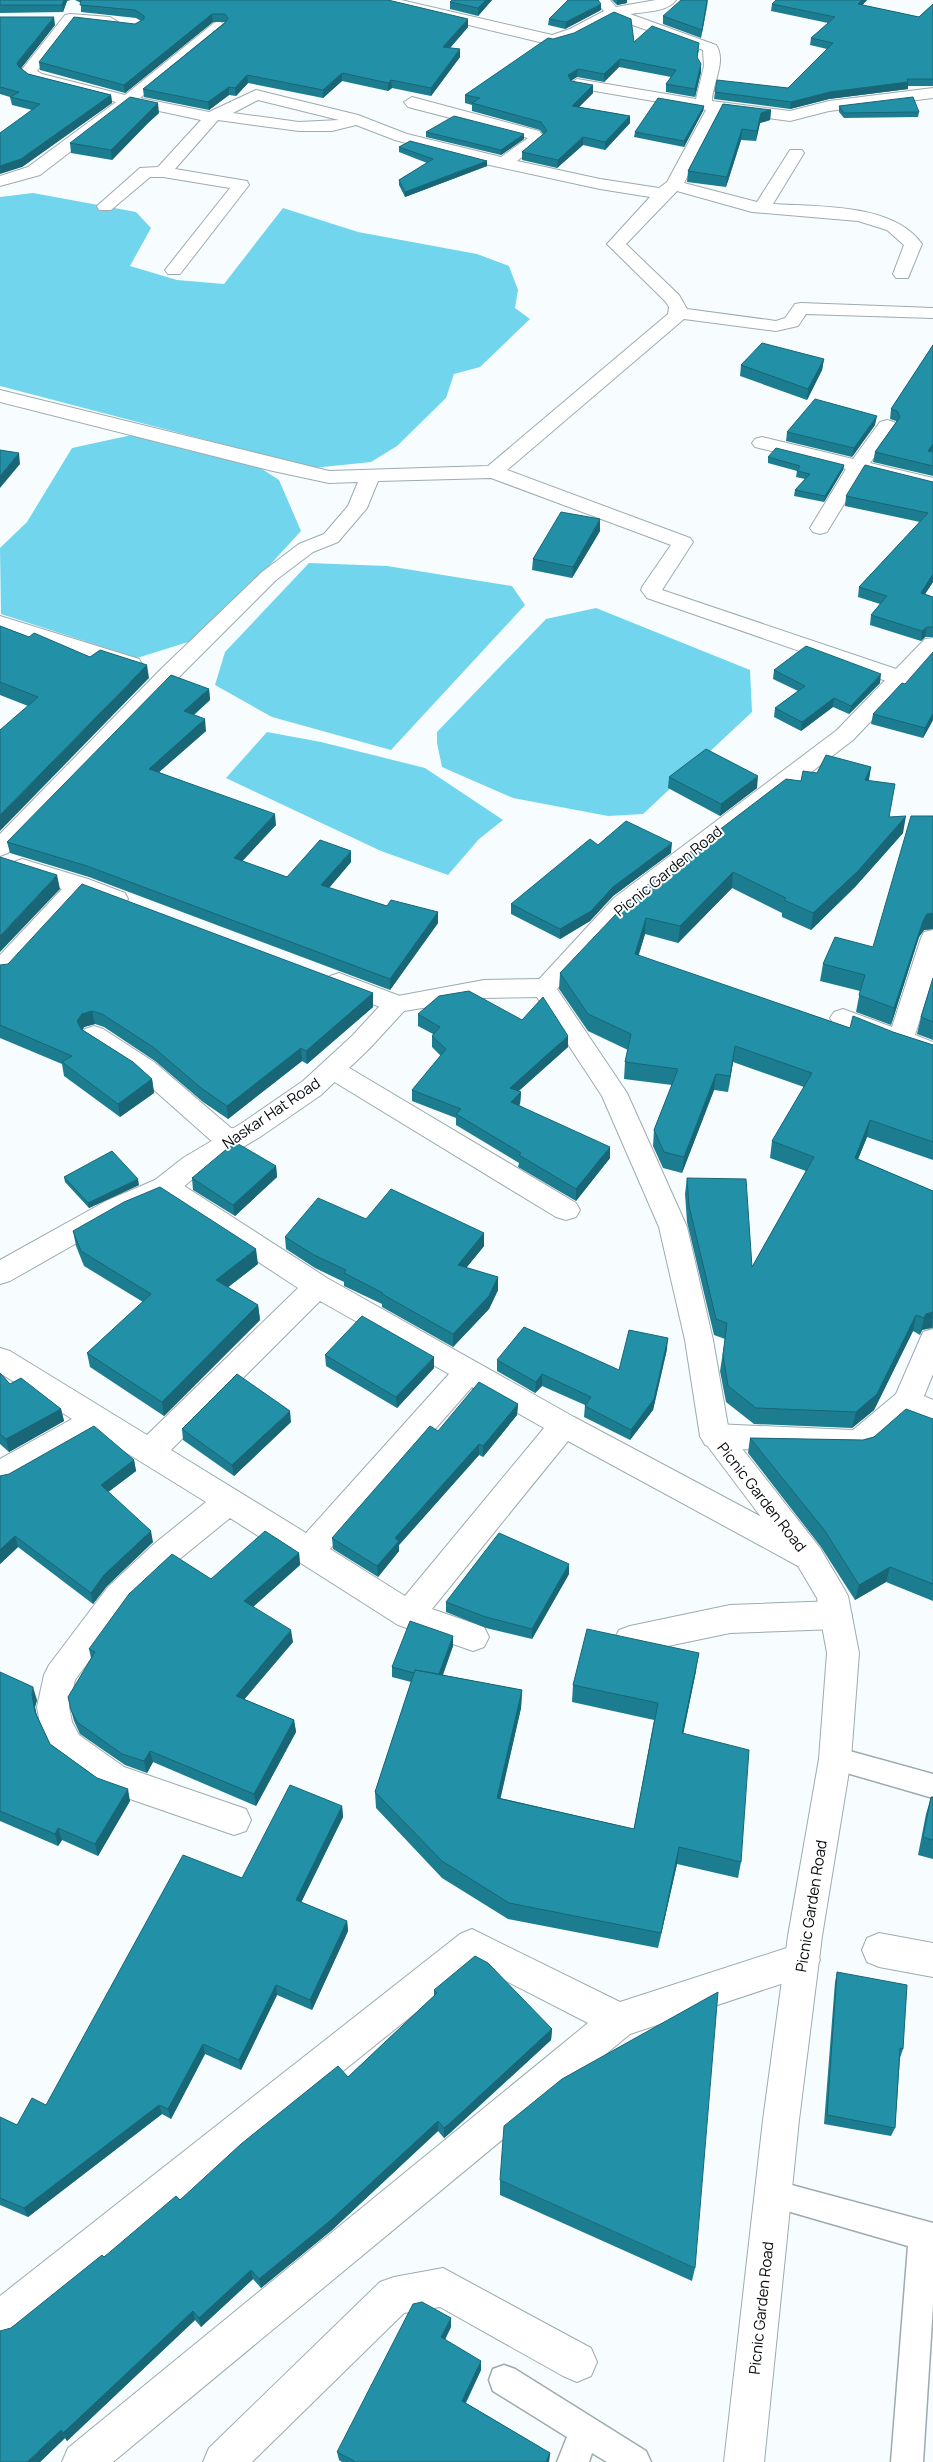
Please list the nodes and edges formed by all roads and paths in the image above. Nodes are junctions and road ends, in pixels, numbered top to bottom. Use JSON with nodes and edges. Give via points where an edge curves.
{"nodes":[{"id":1,"x":76,"y":0,"type":"edge"},
{"id":2,"x":382,"y":0,"type":"edge"},
{"id":3,"x":453,"y":0,"type":"edge"},
{"id":4,"x":602,"y":0,"type":"edge"},
{"id":5,"x":669,"y":0,"type":"edge"},
{"id":6,"x":442,"y":12,"type":"junction"},
{"id":7,"x":613,"y":13,"type":"junction"},
{"id":8,"x":53,"y":18,"type":"edge"},
{"id":9,"x":70,"y":18,"type":"junction"},
{"id":10,"x":127,"y":24,"type":"edge"},
{"id":11,"x":219,"y":26,"type":"edge"},
{"id":12,"x":577,"y":84,"type":"edge"},
{"id":13,"x":933,"y":93,"type":"edge"},
{"id":14,"x":128,"y":100,"type":"junction"},
{"id":15,"x":412,"y":102,"type":"dead end"},
{"id":16,"x":709,"y":106,"type":"junction"},
{"id":17,"x":213,"y":116,"type":"junction"},
{"id":18,"x":361,"y":121,"type":"junction"},
{"id":19,"x":796,"y":153,"type":"dead end"},
{"id":20,"x":504,"y":163,"type":"junction"},
{"id":21,"x":163,"y":172,"type":"junction"},
{"id":22,"x":0,"y":181,"type":"edge"},
{"id":23,"x":668,"y":190,"type":"junction"},
{"id":24,"x":106,"y":206,"type":"dead end"},
{"id":25,"x":762,"y":208,"type":"junction"},
{"id":26,"x":174,"y":270,"type":"dead end"},
{"id":27,"x":902,"y":274,"type":"dead end"},
{"id":28,"x":677,"y":313,"type":"junction"},
{"id":29,"x":933,"y":313,"type":"edge"},
{"id":30,"x":2,"y":401,"type":"edge"},
{"id":31,"x":887,"y":426,"type":"dead end"},
{"id":32,"x":762,"y":444,"type":"dead end"},
{"id":33,"x":858,"y":466,"type":"junction"},
{"id":34,"x":493,"y":472,"type":"junction"},
{"id":35,"x":370,"y":476,"type":"junction"},
{"id":36,"x":933,"y":484,"type":"edge"},
{"id":37,"x":820,"y":528,"type":"dead end"},
{"id":38,"x":0,"y":622,"type":"edge"},
{"id":39,"x":933,"y":644,"type":"edge"},
{"id":40,"x":168,"y":675,"type":"junction"},
{"id":41,"x":900,"y":678,"type":"junction"},
{"id":42,"x":0,"y":848,"type":"edge"},
{"id":43,"x":0,"y":860,"type":"edge"},
{"id":44,"x":80,"y":885,"type":"junction"},
{"id":45,"x":136,"y":906,"type":"edge"},
{"id":46,"x":933,"y":938,"type":"edge"},
{"id":47,"x":0,"y":970,"type":"edge"},
{"id":48,"x":322,"y":976,"type":"edge"},
{"id":49,"x":543,"y":988,"type":"junction"},
{"id":50,"x":396,"y":1004,"type":"junction"},
{"id":51,"x":843,"y":1018,"type":"dead end"},
{"id":52,"x":94,"y":1035,"type":"edge"},
{"id":53,"x":900,"y":1041,"type":"junction"},
{"id":54,"x":933,"y":1052,"type":"edge"},
{"id":55,"x":332,"y":1069,"type":"junction"},
{"id":56,"x":237,"y":1138,"type":"junction"},
{"id":57,"x":166,"y":1187,"type":"junction"},
{"id":58,"x":566,"y":1210,"type":"dead end"},
{"id":59,"x":0,"y":1273,"type":"edge"},
{"id":60,"x":317,"y":1286,"type":"junction"},
{"id":61,"x":933,"y":1340,"type":"edge"},
{"id":62,"x":0,"y":1359,"type":"edge"},
{"id":63,"x":470,"y":1371,"type":"junction"},
{"id":64,"x":907,"y":1401,"type":"junction"},
{"id":65,"x":933,"y":1413,"type":"edge"},
{"id":66,"x":97,"y":1419,"type":"junction"},
{"id":67,"x":564,"y":1424,"type":"junction"},
{"id":68,"x":715,"y":1436,"type":"junction"},
{"id":69,"x":150,"y":1452,"type":"junction"},
{"id":70,"x":0,"y":1474,"type":"edge"},
{"id":71,"x":229,"y":1501,"type":"junction"},
{"id":72,"x":309,"y":1551,"type":"junction"},
{"id":73,"x":809,"y":1557,"type":"junction"},
{"id":74,"x":409,"y":1615,"type":"junction"},
{"id":75,"x":836,"y":1615,"type":"junction"},
{"id":76,"x":473,"y":1637,"type":"dead end"},
{"id":77,"x":630,"y":1640,"type":"edge"},
{"id":78,"x":835,"y":1759,"type":"junction"},
{"id":79,"x":933,"y":1786,"type":"edge"},
{"id":80,"x":234,"y":1820,"type":"dead end"},
{"id":81,"x":879,"y":1950,"type":"dead end"},
{"id":82,"x":802,"y":1960,"type":"junction"},
{"id":83,"x":933,"y":1960,"type":"edge"},
{"id":84,"x":620,"y":2020,"type":"junction"},
{"id":85,"x":773,"y":2194,"type":"junction"},
{"id":86,"x":928,"y":2237,"type":"edge"},
{"id":87,"x":0,"y":2321,"type":"edge"},
{"id":88,"x":577,"y":2362,"type":"dead end"},
{"id":89,"x":504,"y":2380,"type":"dead end"},
{"id":90,"x":585,"y":2431,"type":"junction"},
{"id":91,"x":82,"y":2462,"type":"edge"},
{"id":92,"x":223,"y":2462,"type":"edge"},
{"id":93,"x":573,"y":2462,"type":"edge"},
{"id":94,"x":636,"y":2462,"type":"edge"},
{"id":95,"x":744,"y":2462,"type":"edge"},
{"id":96,"x":907,"y":2462,"type":"edge"}],
"edges":[{"from":1,"to":9,"type":"street"},
{"from":2,"to":6,"type":"street"},
{"from":3,"to":6,"type":"street"},
{"from":4,"to":7,"type":"street"},
{"from":5,"to":7,"type":"street","via":[[655,7]]},
{"from":6,"to":7,"type":"street","via":[[552,40]]},
{"from":7,"to":16,"type":"street","via":[[711,48],[712,66],[704,93]]},
{"from":8,"to":9,"type":"street"},
{"from":9,"to":10,"type":"street"},
{"from":9,"to":14,"type":"street","via":[[28,72]]},
{"from":11,"to":14,"type":"street"},
{"from":12,"to":16,"type":"street"},
{"from":13,"to":16,"type":"street","via":[[829,106],[790,116]]},
{"from":14,"to":17,"type":"street"},
{"from":14,"to":22,"type":"street","via":[[34,171]]},
{"from":15,"to":20,"type":"street","via":[[533,134],[537,138]]},
{"from":16,"to":23,"type":"street"},
{"from":17,"to":18,"type":"street","via":[[305,128],[330,128]]},
{"from":17,"to":18,"type":"street","via":[[256,95]]},
{"from":17,"to":21,"type":"street"},
{"from":18,"to":20,"type":"street","via":[[401,137]]},
{"from":19,"to":25,"type":"street"},
{"from":20,"to":23,"type":"street","via":[[600,184]]},
{"from":21,"to":24,"type":"street","via":[[146,172]]},
{"from":21,"to":26,"type":"street","via":[[241,185]]},
{"from":23,"to":25,"type":"street"},
{"from":23,"to":28,"type":"street","via":[[616,244],[673,299],[678,307]]},
{"from":25,"to":27,"type":"street","via":[[859,216],[893,226],[913,244]]},
{"from":28,"to":29,"type":"street","via":[[776,326],[792,322],[801,308]]},
{"from":28,"to":34,"type":"street"},
{"from":30,"to":35,"type":"street","via":[[329,477]]},
{"from":31,"to":33,"type":"street"},
{"from":32,"to":33,"type":"street"},
{"from":33,"to":36,"type":"street"},
{"from":33,"to":37,"type":"street"},
{"from":34,"to":35,"type":"street"},
{"from":34,"to":41,"type":"street","via":[[683,542],[652,587],[654,594]]},
{"from":35,"to":40,"type":"street","via":[[357,508],[331,538],[306,548],[269,576]]},
{"from":38,"to":40,"type":"street"},
{"from":39,"to":41,"type":"street","name":"Picnic Garden Road"},
{"from":40,"to":42,"type":"street"},
{"from":41,"to":49,"type":"street","name":"Picnic Garden Road","via":[[845,735],[623,904]]},
{"from":43,"to":44,"type":"street"},
{"from":44,"to":45,"type":"street"},
{"from":44,"to":47,"type":"street"},
{"from":46,"to":53,"type":"street"},
{"from":48,"to":50,"type":"street"},
{"from":49,"to":50,"type":"street","via":[[484,989]]},
{"from":49,"to":68,"type":"street","name":"Picnic Garden Road","via":[[614,1093],[673,1227],[699,1340]]},
{"from":50,"to":55,"type":"street","name":"Naskar Hat Road"},
{"from":51,"to":53,"type":"street"},
{"from":52,"to":56,"type":"street","via":[[145,1068],[224,1137]]},
{"from":53,"to":54,"type":"street"},
{"from":55,"to":56,"type":"street","name":"Naskar Hat Road","via":[[312,1088]]},
{"from":55,"to":58,"type":"street"},
{"from":56,"to":57,"type":"street","name":"Naskar Hat Road","via":[[192,1165]]},
{"from":57,"to":59,"type":"street","name":"Naskar Hat Road","via":[[116,1208]]},
{"from":57,"to":60,"type":"street"},
{"from":60,"to":63,"type":"street"},
{"from":60,"to":69,"type":"street"},
{"from":61,"to":64,"type":"street"},
{"from":62,"to":66,"type":"street"},
{"from":63,"to":67,"type":"street"},
{"from":63,"to":72,"type":"street"},
{"from":64,"to":65,"type":"street"},
{"from":64,"to":68,"type":"street","via":[[859,1442]]},
{"from":66,"to":69,"type":"street"},
{"from":66,"to":70,"type":"street"},
{"from":67,"to":73,"type":"street"},
{"from":67,"to":74,"type":"street"},
{"from":68,"to":73,"type":"street","name":"Picnic Garden Road"},
{"from":69,"to":71,"type":"street"},
{"from":71,"to":72,"type":"street"},
{"from":71,"to":80,"type":"street","via":[[119,1596],[60,1675],[53,1707],[56,1724],[67,1745],[113,1778]]},
{"from":72,"to":74,"type":"street"},
{"from":73,"to":75,"type":"street","name":"Picnic Garden Road","via":[[832,1596]]},
{"from":74,"to":76,"type":"street"},
{"from":75,"to":77,"type":"street","via":[[730,1619]]},
{"from":75,"to":78,"type":"street","name":"Picnic Garden Road","via":[[843,1653]]},
{"from":78,"to":79,"type":"lane"},
{"from":78,"to":82,"type":"street","name":"Picnic Garden Road"},
{"from":81,"to":83,"type":"street"},
{"from":82,"to":84,"type":"street"},
{"from":82,"to":85,"type":"street","name":"Picnic Garden Road"},
{"from":84,"to":87,"type":"street","via":[[472,1946]]},
{"from":84,"to":91,"type":"street"},
{"from":85,"to":86,"type":"lane"},
{"from":85,"to":95,"type":"street","name":"Picnic Garden Road"},
{"from":86,"to":96,"type":"lane"},
{"from":88,"to":92,"type":"street","via":[[444,2286],[394,2296]]},
{"from":89,"to":90,"type":"lane"},
{"from":90,"to":93,"type":"lane"},
{"from":90,"to":94,"type":"lane"}]}
